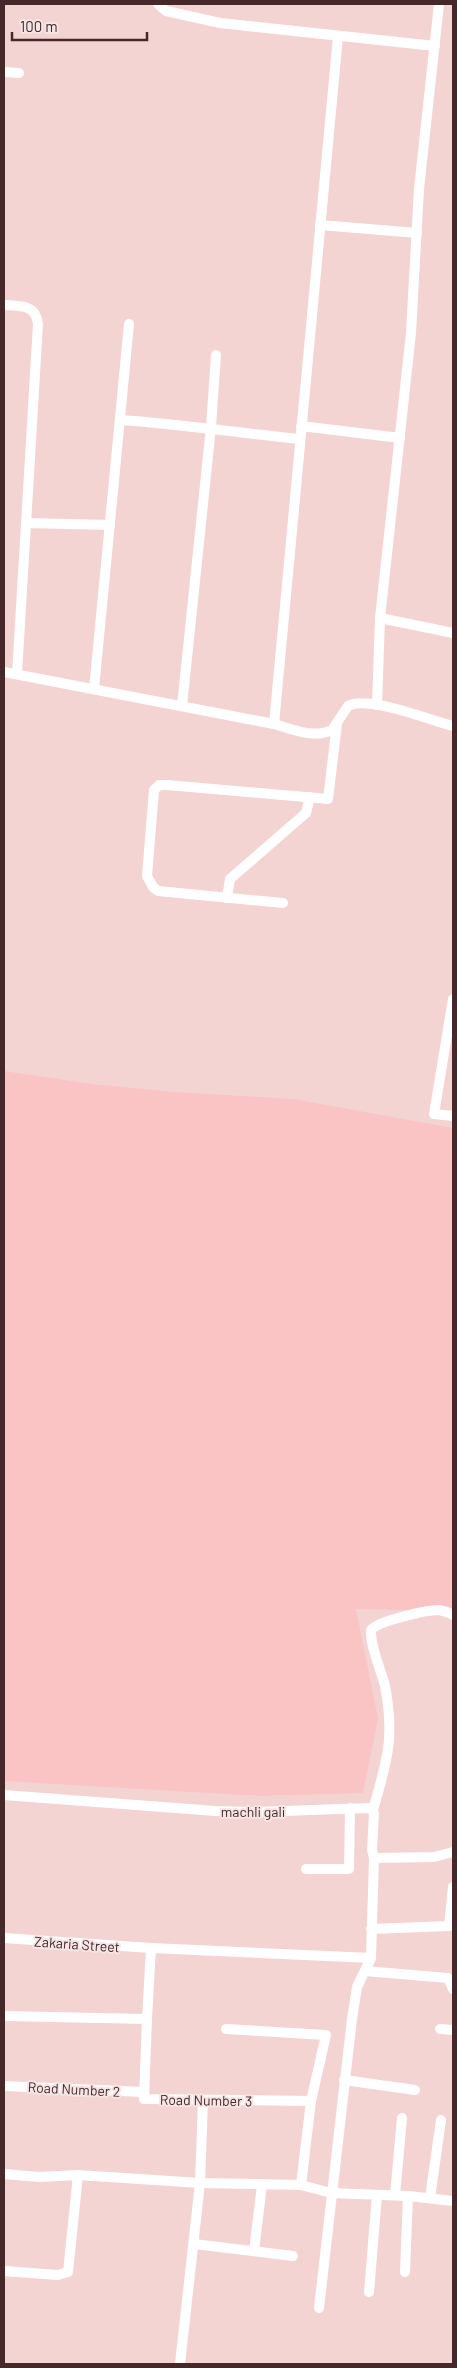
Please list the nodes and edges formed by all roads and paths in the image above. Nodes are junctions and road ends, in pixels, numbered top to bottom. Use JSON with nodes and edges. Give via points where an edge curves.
{"nodes":[{"id":1,"x":158,"y":4,"type":"edge"},
{"id":2,"x":439,"y":4,"type":"edge"},
{"id":3,"x":338,"y":36,"type":"junction"},
{"id":4,"x":435,"y":46,"type":"junction"},
{"id":5,"x":4,"y":72,"type":"edge"},
{"id":6,"x":19,"y":72,"type":"dead end"},
{"id":7,"x":320,"y":225,"type":"junction"},
{"id":8,"x":417,"y":234,"type":"junction"},
{"id":9,"x":4,"y":305,"type":"edge"},
{"id":10,"x":130,"y":324,"type":"dead end"},
{"id":11,"x":216,"y":356,"type":"dead end"},
{"id":12,"x":120,"y":420,"type":"junction"},
{"id":13,"x":301,"y":426,"type":"junction"},
{"id":14,"x":211,"y":427,"type":"junction"},
{"id":15,"x":400,"y":438,"type":"junction"},
{"id":16,"x":300,"y":439,"type":"junction"},
{"id":17,"x":26,"y":523,"type":"junction"},
{"id":18,"x":110,"y":525,"type":"junction"},
{"id":19,"x":380,"y":618,"type":"junction"},
{"id":20,"x":453,"y":633,"type":"edge"},
{"id":21,"x":4,"y":672,"type":"edge"},
{"id":22,"x":16,"y":674,"type":"junction"},
{"id":23,"x":94,"y":689,"type":"junction"},
{"id":24,"x":377,"y":704,"type":"junction"},
{"id":25,"x":182,"y":706,"type":"junction"},
{"id":26,"x":274,"y":724,"type":"junction"},
{"id":27,"x":337,"y":724,"type":"junction"},
{"id":28,"x":453,"y":726,"type":"edge"},
{"id":29,"x":310,"y":797,"type":"junction"},
{"id":30,"x":227,"y":898,"type":"junction"},
{"id":31,"x":283,"y":903,"type":"dead end"},
{"id":32,"x":453,"y":999,"type":"edge"},
{"id":33,"x":453,"y":1116,"type":"edge"},
{"id":34,"x":453,"y":1615,"type":"edge"},
{"id":35,"x":4,"y":1795,"type":"edge"},
{"id":36,"x":350,"y":1808,"type":"junction"},
{"id":37,"x":373,"y":1810,"type":"junction"},
{"id":38,"x":453,"y":1852,"type":"edge"},
{"id":39,"x":374,"y":1858,"type":"junction"},
{"id":40,"x":306,"y":1869,"type":"dead end"},
{"id":41,"x":453,"y":1887,"type":"edge"},
{"id":42,"x":370,"y":1929,"type":"junction"},
{"id":43,"x":4,"y":1938,"type":"edge"},
{"id":44,"x":151,"y":1948,"type":"junction"},
{"id":45,"x":371,"y":1958,"type":"junction"},
{"id":46,"x":365,"y":1971,"type":"junction"},
{"id":47,"x":453,"y":1989,"type":"edge"},
{"id":48,"x":4,"y":2016,"type":"edge"},
{"id":49,"x":147,"y":2019,"type":"junction"},
{"id":50,"x":226,"y":2029,"type":"dead end"},
{"id":51,"x":440,"y":2029,"type":"dead end"},
{"id":52,"x":453,"y":2030,"type":"edge"},
{"id":53,"x":344,"y":2080,"type":"junction"},
{"id":54,"x":4,"y":2086,"type":"edge"},
{"id":55,"x":415,"y":2090,"type":"dead end"},
{"id":56,"x":144,"y":2092,"type":"junction"},
{"id":57,"x":203,"y":2100,"type":"junction"},
{"id":58,"x":311,"y":2101,"type":"junction"},
{"id":59,"x":402,"y":2118,"type":"dead end"},
{"id":60,"x":441,"y":2120,"type":"dead end"},
{"id":61,"x":4,"y":2174,"type":"edge"},
{"id":62,"x":78,"y":2174,"type":"junction"},
{"id":63,"x":200,"y":2183,"type":"junction"},
{"id":64,"x":262,"y":2185,"type":"junction"},
{"id":65,"x":301,"y":2185,"type":"junction"},
{"id":66,"x":331,"y":2193,"type":"junction"},
{"id":67,"x":377,"y":2195,"type":"junction"},
{"id":68,"x":395,"y":2196,"type":"junction"},
{"id":69,"x":408,"y":2196,"type":"junction"},
{"id":70,"x":430,"y":2198,"type":"junction"},
{"id":71,"x":453,"y":2201,"type":"edge"},
{"id":72,"x":194,"y":2244,"type":"junction"},
{"id":73,"x":254,"y":2251,"type":"junction"},
{"id":74,"x":293,"y":2256,"type":"dead end"},
{"id":75,"x":4,"y":2271,"type":"edge"},
{"id":76,"x":405,"y":2272,"type":"dead end"},
{"id":77,"x":368,"y":2292,"type":"dead end"},
{"id":78,"x":319,"y":2308,"type":"dead end"},
{"id":79,"x":180,"y":2364,"type":"edge"}],
"edges":[{"from":1,"to":3,"type":"street","via":[[166,11],[220,23]]},
{"from":2,"to":4,"type":"street"},
{"from":3,"to":4,"type":"street"},
{"from":3,"to":7,"type":"street"},
{"from":4,"to":8,"type":"street"},
{"from":5,"to":6,"type":"street"},
{"from":7,"to":8,"type":"street"},
{"from":7,"to":13,"type":"street"},
{"from":8,"to":15,"type":"street"},
{"from":9,"to":17,"type":"street","via":[[30,308],[38,324]]},
{"from":10,"to":12,"type":"street"},
{"from":11,"to":14,"type":"street"},
{"from":12,"to":14,"type":"street"},
{"from":12,"to":18,"type":"street"},
{"from":13,"to":15,"type":"street"},
{"from":13,"to":16,"type":"street"},
{"from":14,"to":16,"type":"street"},
{"from":14,"to":25,"type":"street"},
{"from":15,"to":19,"type":"street"},
{"from":16,"to":26,"type":"street"},
{"from":17,"to":18,"type":"street"},
{"from":17,"to":22,"type":"street"},
{"from":18,"to":23,"type":"street"},
{"from":19,"to":20,"type":"street"},
{"from":19,"to":24,"type":"street"},
{"from":21,"to":22,"type":"street"},
{"from":22,"to":23,"type":"street"},
{"from":23,"to":25,"type":"street"},
{"from":24,"to":27,"type":"street","via":[[352,704]]},
{"from":24,"to":28,"type":"street"},
{"from":25,"to":26,"type":"street"},
{"from":26,"to":27,"type":"street","via":[[319,734],[332,730]]},
{"from":27,"to":29,"type":"street","via":[[328,799]]},
{"from":29,"to":30,"type":"street","via":[[306,813],[230,880]]},
{"from":29,"to":30,"type":"street","via":[[166,785],[156,787],[149,881],[158,890]]},
{"from":30,"to":31,"type":"street"},
{"from":32,"to":33,"type":"street","via":[[434,1114]]},
{"from":34,"to":37,"type":"street","via":[[433,1610],[382,1623],[371,1630],[390,1710],[390,1748]]},
{"from":35,"to":36,"type":"street","name":"machli gali","via":[[215,1811]]},
{"from":36,"to":37,"type":"street","name":"machli gali"},
{"from":36,"to":40,"type":"street","via":[[349,1870]]},
{"from":37,"to":39,"type":"street"},
{"from":38,"to":39,"type":"street","via":[[434,1857]]},
{"from":39,"to":42,"type":"street"},
{"from":41,"to":42,"type":"street","via":[[450,1926]]},
{"from":42,"to":45,"type":"street"},
{"from":43,"to":44,"type":"street","name":"Zakaria Street"},
{"from":44,"to":45,"type":"street","name":"Zakaria Street"},
{"from":44,"to":49,"type":"street","name":"Road Number 3"},
{"from":45,"to":46,"type":"street"},
{"from":46,"to":47,"type":"street","via":[[448,1978]]},
{"from":46,"to":53,"type":"street","via":[[354,2002]]},
{"from":48,"to":49,"type":"street"},
{"from":49,"to":56,"type":"street","name":"Road Number 3"},
{"from":50,"to":58,"type":"street","via":[[325,2033]]},
{"from":51,"to":52,"type":"street"},
{"from":53,"to":55,"type":"street"},
{"from":53,"to":66,"type":"street"},
{"from":54,"to":56,"type":"street","name":"Road Number 2"},
{"from":56,"to":57,"type":"street","name":"Road Number 3","via":[[144,2099]]},
{"from":57,"to":58,"type":"street","name":"Road Number 3"},
{"from":57,"to":63,"type":"street"},
{"from":58,"to":65,"type":"street"},
{"from":59,"to":68,"type":"street"},
{"from":60,"to":70,"type":"street"},
{"from":61,"to":62,"type":"street","via":[[40,2177]]},
{"from":62,"to":63,"type":"street"},
{"from":62,"to":75,"type":"street","via":[[68,2272],[58,2275]]},
{"from":63,"to":64,"type":"street"},
{"from":63,"to":72,"type":"street"},
{"from":64,"to":65,"type":"street"},
{"from":64,"to":73,"type":"street"},
{"from":65,"to":66,"type":"street"},
{"from":66,"to":67,"type":"street"},
{"from":66,"to":78,"type":"street"},
{"from":67,"to":68,"type":"street"},
{"from":67,"to":77,"type":"street"},
{"from":68,"to":69,"type":"street"},
{"from":69,"to":70,"type":"street"},
{"from":69,"to":76,"type":"street"},
{"from":70,"to":71,"type":"street"},
{"from":72,"to":73,"type":"street"},
{"from":72,"to":79,"type":"street"},
{"from":73,"to":74,"type":"street"}]}
